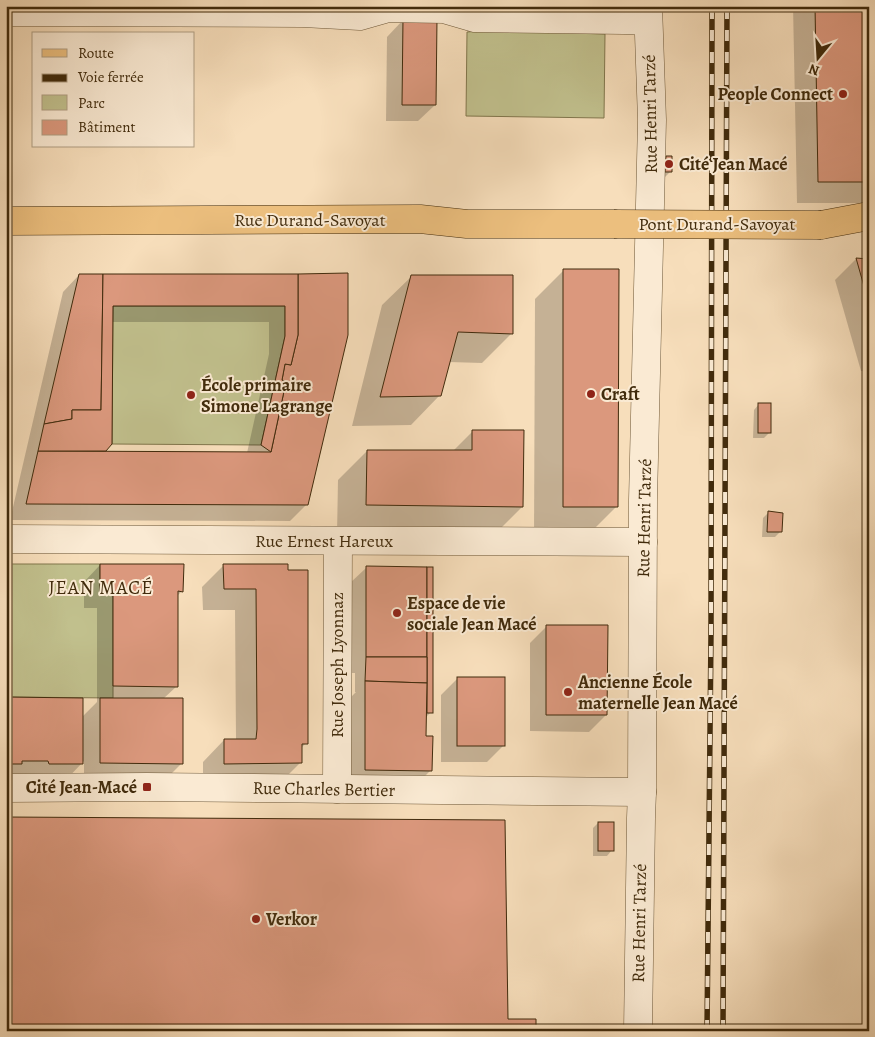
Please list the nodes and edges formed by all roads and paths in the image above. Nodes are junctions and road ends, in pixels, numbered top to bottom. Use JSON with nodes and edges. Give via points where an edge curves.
{"nodes":[{"id":1,"x":303,"y":10,"type":"edge"},
{"id":2,"x":6,"y":12,"type":"edge"},
{"id":3,"x":648,"y":14,"type":"edge"},
{"id":4,"x":869,"y":216,"type":"edge"},
{"id":5,"x":6,"y":221,"type":"edge"},
{"id":6,"x":614,"y":224,"type":"joint"},
{"id":7,"x":821,"y":225,"type":"junction"},
{"id":8,"x":869,"y":233,"type":"edge"},
{"id":9,"x":6,"y":539,"type":"edge"},
{"id":10,"x":338,"y":541,"type":"junction"},
{"id":11,"x":643,"y":542,"type":"junction"},
{"id":12,"x":6,"y":788,"type":"edge"},
{"id":13,"x":337,"y":788,"type":"junction"},
{"id":14,"x":642,"y":792,"type":"junction"},
{"id":15,"x":638,"y":1031,"type":"edge"}],
"edges":[{"from":1,"to":2,"type":"street"},
{"from":1,"to":3,"type":"street","via":[[360,16],[388,8],[444,9],[475,18],[624,20]]},
{"from":3,"to":11,"type":"street","name":"Rue Henri Tarzé","via":[[652,120]]},
{"from":4,"to":7,"type":"main road"},
{"from":5,"to":6,"type":"main road","name":"Rue Durand-Savoyat","via":[[420,219],[467,224]]},
{"from":6,"to":7,"type":"main road","name":"Pont Durand-Savoyat","bridge":true},
{"from":7,"to":8,"type":"main road"},
{"from":9,"to":10,"type":"street","name":"Rue Ernest Hareux"},
{"from":10,"to":11,"type":"street","name":"Rue Ernest Hareux"},
{"from":10,"to":13,"type":"street","name":"Rue Joseph Lyonnaz"},
{"from":11,"to":14,"type":"street","name":"Rue Henri Tarzé"},
{"from":12,"to":13,"type":"street","name":"Rue Charles Bertier"},
{"from":13,"to":14,"type":"street","name":"Rue Charles Bertier"},
{"from":14,"to":15,"type":"street","name":"Rue Henri Tarzé"}]}
